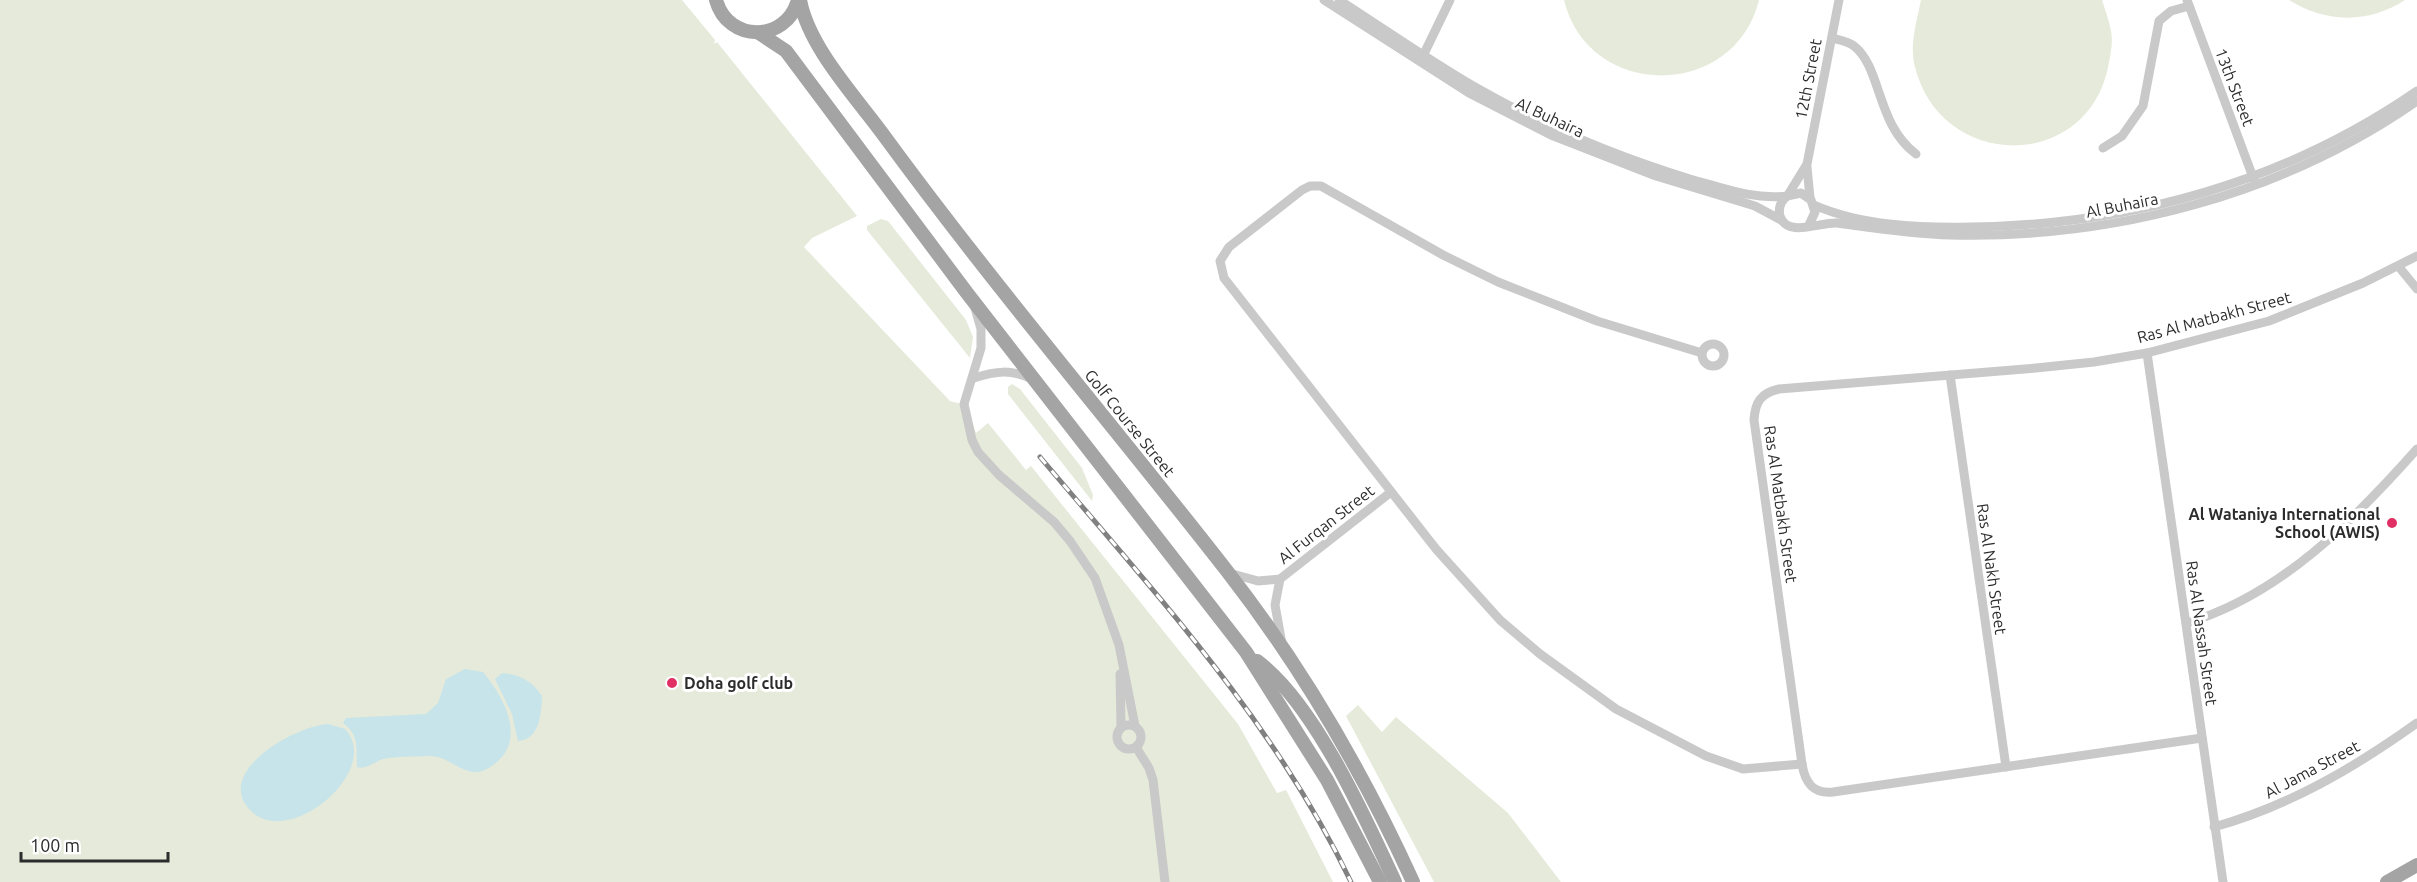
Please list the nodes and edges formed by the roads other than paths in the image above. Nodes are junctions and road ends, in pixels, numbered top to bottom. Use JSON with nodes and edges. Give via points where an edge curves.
{"nodes":[{"id":1,"x":716,"y":0,"type":"edge"},
{"id":2,"x":799,"y":0,"type":"edge"},
{"id":3,"x":1324,"y":0,"type":"edge"},
{"id":4,"x":1339,"y":0,"type":"edge"},
{"id":5,"x":1450,"y":0,"type":"edge"},
{"id":6,"x":1839,"y":0,"type":"edge"},
{"id":7,"x":2188,"y":3,"type":"edge"},
{"id":8,"x":759,"y":33,"type":"junction"},
{"id":9,"x":1832,"y":38,"type":"junction"},
{"id":10,"x":1422,"y":59,"type":"junction"},
{"id":11,"x":2417,"y":91,"type":"edge"},
{"id":12,"x":2417,"y":101,"type":"edge"},
{"id":13,"x":2103,"y":148,"type":"dead end"},
{"id":14,"x":1916,"y":154,"type":"dead end"},
{"id":15,"x":1807,"y":164,"type":"junction"},
{"id":16,"x":2254,"y":180,"type":"junction"},
{"id":17,"x":1685,"y":181,"type":"junction"},
{"id":18,"x":1788,"y":196,"type":"junction"},
{"id":19,"x":1812,"y":202,"type":"junction"},
{"id":20,"x":1782,"y":220,"type":"junction"},
{"id":21,"x":1809,"y":225,"type":"junction"},
{"id":22,"x":1980,"y":231,"type":"junction"},
{"id":23,"x":2417,"y":256,"type":"edge"},
{"id":24,"x":2399,"y":267,"type":"junction"},
{"id":25,"x":2417,"y":289,"type":"edge"},
{"id":26,"x":968,"y":293,"type":"junction"},
{"id":27,"x":1702,"y":353,"type":"dead end"},
{"id":28,"x":2147,"y":353,"type":"junction"},
{"id":29,"x":1950,"y":375,"type":"junction"},
{"id":30,"x":974,"y":378,"type":"junction"},
{"id":31,"x":1038,"y":382,"type":"junction"},
{"id":32,"x":2417,"y":448,"type":"edge"},
{"id":33,"x":1391,"y":492,"type":"junction"},
{"id":34,"x":1229,"y":573,"type":"junction"},
{"id":35,"x":1280,"y":579,"type":"junction"},
{"id":36,"x":2187,"y":622,"type":"junction"},
{"id":37,"x":1283,"y":648,"type":"junction"},
{"id":38,"x":1246,"y":652,"type":"junction"},
{"id":39,"x":1122,"y":663,"type":"junction"},
{"id":40,"x":2417,"y":723,"type":"edge"},
{"id":41,"x":1135,"y":726,"type":"junction"},
{"id":42,"x":1122,"y":727,"type":"junction"},
{"id":43,"x":2202,"y":738,"type":"junction"},
{"id":44,"x":1136,"y":747,"type":"junction"},
{"id":45,"x":1802,"y":764,"type":"junction"},
{"id":46,"x":2006,"y":767,"type":"junction"},
{"id":47,"x":2214,"y":827,"type":"junction"},
{"id":48,"x":2417,"y":865,"type":"edge"},
{"id":49,"x":1165,"y":882,"type":"edge"},
{"id":50,"x":1380,"y":882,"type":"edge"},
{"id":51,"x":1395,"y":882,"type":"edge"},
{"id":52,"x":1413,"y":882,"type":"edge"},
{"id":53,"x":2223,"y":882,"type":"edge"},
{"id":54,"x":2387,"y":882,"type":"edge"}],
"edges":[{"from":1,"to":8,"type":"main road","via":[[722,15],[732,25],[745,32]]},
{"from":2,"to":8,"type":"main road","via":[[787,22]]},
{"from":2,"to":34,"type":"main road","name":"Golf Course Street","via":[[814,39],[961,240]]},
{"from":3,"to":10,"type":"street","name":"Al Buhaira"},
{"from":4,"to":10,"type":"street","name":"Al Buhaira"},
{"from":5,"to":10,"type":"street"},
{"from":6,"to":9,"type":"street","name":"12th Street"},
{"from":7,"to":13,"type":"street","via":[[2159,21],[2143,106],[2121,136]]},
{"from":7,"to":16,"type":"street","name":"13th Street"},
{"from":8,"to":26,"type":"main road","via":[[786,51]]},
{"from":9,"to":14,"type":"street","via":[[1850,43],[1861,54],[1892,128]]},
{"from":9,"to":15,"type":"street","name":"12th Street"},
{"from":10,"to":17,"type":"street","name":"Al Buhaira","via":[[1496,103],[1599,155]]},
{"from":11,"to":16,"type":"street","name":"Al Buhaira","via":[[2351,132]]},
{"from":12,"to":16,"type":"street","name":"Al Buhaira","via":[[2355,139]]},
{"from":15,"to":18,"type":"street","name":"12th Street"},
{"from":15,"to":19,"type":"street","name":"12th Street"},
{"from":16,"to":22,"type":"street","name":"Al Buhaira","via":[[2206,202],[2112,224],[2037,233]]},
{"from":17,"to":18,"type":"street","name":"Al Buhaira","via":[[1755,197]]},
{"from":17,"to":20,"type":"street","name":"Al Buhaira"},
{"from":18,"to":19,"type":"street","via":[[1798,193]]},
{"from":18,"to":20,"type":"street","via":[[1780,207]]},
{"from":19,"to":21,"type":"street","via":[[1814,216]]},
{"from":19,"to":22,"type":"street","name":"Al Buhaira","via":[[1835,214]]},
{"from":20,"to":21,"type":"street","via":[[1794,229]]},
{"from":21,"to":22,"type":"street","name":"Al Buhaira","via":[[1834,223],[1917,233]]},
{"from":23,"to":24,"type":"street","name":"Ras Al Matbakh Street"},
{"from":24,"to":25,"type":"street"},
{"from":24,"to":28,"type":"street","name":"Ras Al Matbakh Street","via":[[2269,321]]},
{"from":26,"to":30,"type":"street","via":[[981,329]]},
{"from":26,"to":31,"type":"main road"},
{"from":27,"to":33,"type":"street","via":[[1617,328],[1526,293],[1443,255],[1327,188],[1306,188],[1226,250],[1220,261],[1221,272]]},
{"from":28,"to":29,"type":"street","name":"Ras Al Matbakh Street","via":[[2094,362]]},
{"from":28,"to":36,"type":"street","name":"Ras Al Nassah Street"},
{"from":29,"to":45,"type":"street","name":"Ras Al Matbakh Street","via":[[1779,389],[1757,401],[1754,420]]},
{"from":29,"to":46,"type":"street","name":"Ras Al Nakh Street"},
{"from":30,"to":31,"type":"street","via":[[1006,371]]},
{"from":30,"to":39,"type":"street","via":[[964,404],[975,446],[999,475],[1054,522],[1084,561],[1103,596]]},
{"from":31,"to":38,"type":"main road"},
{"from":32,"to":36,"type":"street","via":[[2358,513],[2309,555],[2230,606]]},
{"from":33,"to":35,"type":"street","name":"Al Furqan Street"},
{"from":33,"to":45,"type":"street","via":[[1500,620],[1559,670],[1616,709],[1706,756],[1734,766],[1759,769]]},
{"from":34,"to":35,"type":"street","name":"Al Furqan Street","via":[[1265,582]]},
{"from":34,"to":37,"type":"main road","name":"Golf Course Street"},
{"from":35,"to":37,"type":"street","name":"Al Furqan Street","via":[[1275,605]]},
{"from":36,"to":43,"type":"street","name":"Ras Al Nassah Street"},
{"from":37,"to":52,"type":"main road","name":"Golf Course Street","via":[[1358,773]]},
{"from":38,"to":50,"type":"main road","via":[[1327,780]]},
{"from":38,"to":51,"type":"main road","via":[[1276,677],[1301,707]]},
{"from":39,"to":41,"type":"street"},
{"from":39,"to":42,"type":"street"},
{"from":40,"to":47,"type":"street","name":"Al Jama Street","via":[[2328,781],[2268,810]]},
{"from":41,"to":42,"type":"street"},
{"from":41,"to":44,"type":"street","via":[[1141,736]]},
{"from":42,"to":44,"type":"street","via":[[1117,735],[1120,745]]},
{"from":43,"to":46,"type":"street","name":"Ras Al Matbakh Street"},
{"from":43,"to":47,"type":"street","name":"Ras Al Nassah Street"},
{"from":44,"to":49,"type":"street","via":[[1153,780]]},
{"from":45,"to":46,"type":"street","name":"Ras Al Matbakh Street","via":[[1807,782],[1827,792]]},
{"from":47,"to":53,"type":"street","name":"Ras Al Nassah Street"},
{"from":48,"to":54,"type":"main road"}]}
